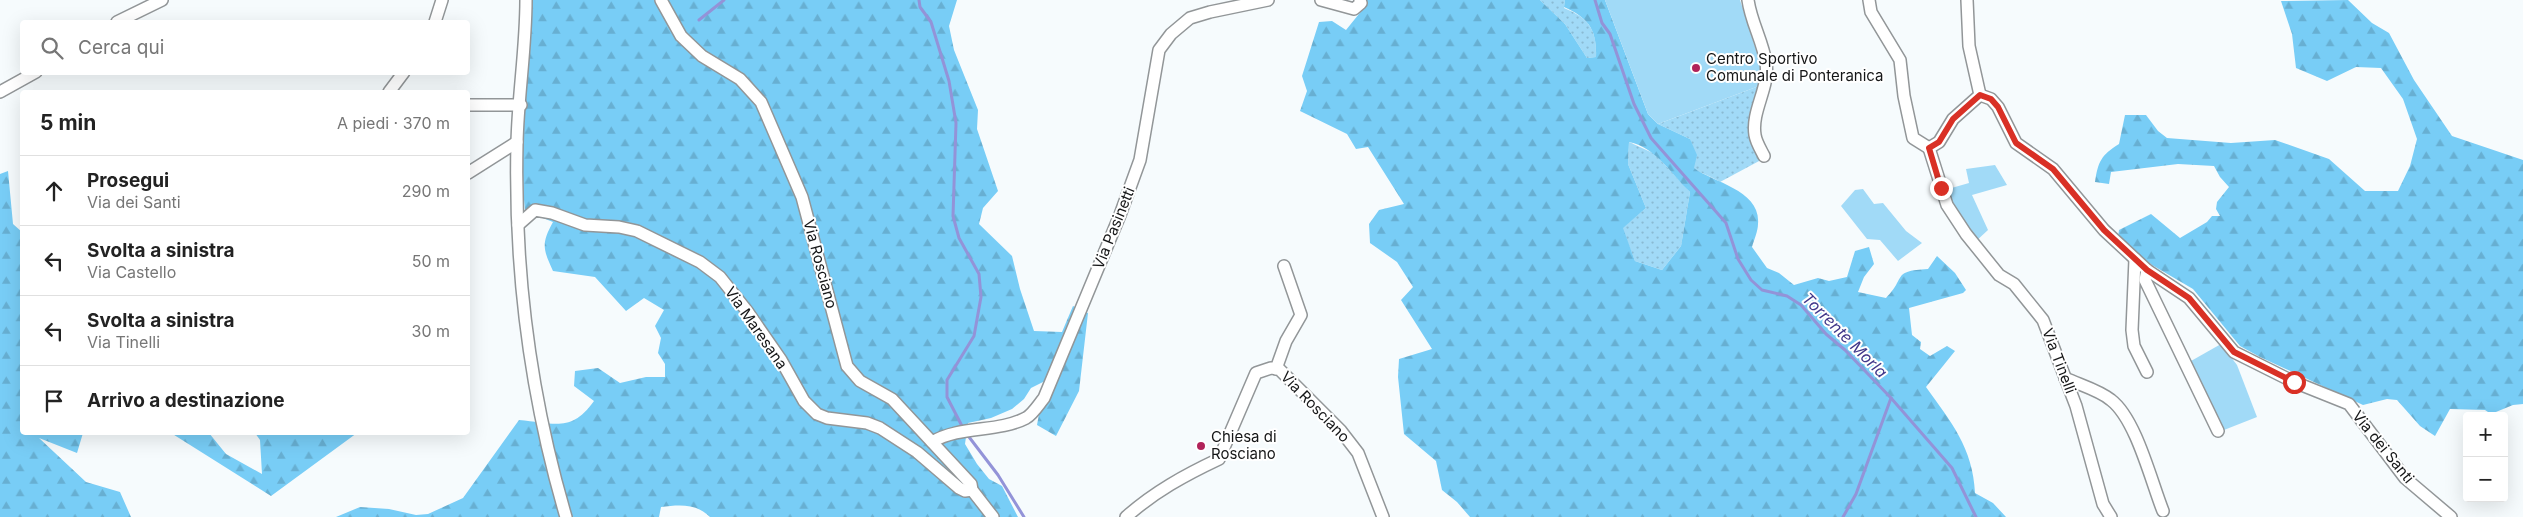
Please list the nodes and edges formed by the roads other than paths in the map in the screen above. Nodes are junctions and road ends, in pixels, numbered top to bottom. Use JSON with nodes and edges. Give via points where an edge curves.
{"nodes":[{"id":1,"x":162,"y":0,"type":"edge"},
{"id":2,"x":442,"y":0,"type":"edge"},
{"id":3,"x":526,"y":0,"type":"edge"},
{"id":4,"x":661,"y":0,"type":"edge"},
{"id":5,"x":1268,"y":0,"type":"edge"},
{"id":6,"x":1321,"y":0,"type":"edge"},
{"id":7,"x":1360,"y":0,"type":"edge"},
{"id":8,"x":1748,"y":0,"type":"edge"},
{"id":9,"x":1869,"y":0,"type":"edge"},
{"id":10,"x":1967,"y":0,"type":"edge"},
{"id":11,"x":1228,"y":4,"type":"edge"},
{"id":12,"x":121,"y":20,"type":"edge"},
{"id":13,"x":436,"y":20,"type":"edge"},
{"id":14,"x":31,"y":75,"type":"edge"},
{"id":15,"x":402,"y":75,"type":"edge"},
{"id":16,"x":390,"y":90,"type":"edge"},
{"id":17,"x":0,"y":92,"type":"edge"},
{"id":18,"x":1980,"y":95,"type":"junction"},
{"id":19,"x":470,"y":105,"type":"edge"},
{"id":20,"x":521,"y":105,"type":"junction"},
{"id":21,"x":517,"y":142,"type":"junction"},
{"id":22,"x":1929,"y":148,"type":"junction"},
{"id":23,"x":1764,"y":156,"type":"dead end"},
{"id":24,"x":470,"y":172,"type":"edge"},
{"id":25,"x":518,"y":225,"type":"junction"},
{"id":26,"x":2135,"y":259,"type":"junction"},
{"id":27,"x":1284,"y":266,"type":"dead end"},
{"id":28,"x":2147,"y":270,"type":"junction"},
{"id":29,"x":1276,"y":369,"type":"junction"},
{"id":30,"x":2147,"y":372,"type":"dead end"},
{"id":31,"x":2065,"y":378,"type":"junction"},
{"id":32,"x":2218,"y":431,"type":"dead end"},
{"id":33,"x":932,"y":442,"type":"junction"},
{"id":34,"x":972,"y":490,"type":"junction"},
{"id":35,"x":2163,"y":511,"type":"dead end"},
{"id":36,"x":566,"y":517,"type":"edge"},
{"id":37,"x":993,"y":517,"type":"edge"},
{"id":38,"x":1126,"y":517,"type":"edge"},
{"id":39,"x":1383,"y":517,"type":"edge"},
{"id":40,"x":2111,"y":517,"type":"edge"},
{"id":41,"x":2451,"y":517,"type":"edge"}],
"edges":[{"from":1,"to":12,"type":"street"},
{"from":2,"to":13,"type":"street"},
{"from":3,"to":20,"type":"street"},
{"from":4,"to":33,"type":"street","name":"Via Rosciano","via":[[682,36],[702,56],[740,79],[761,102],[802,197],[848,366],[860,381],[892,398]]},
{"from":5,"to":11,"type":"street","name":"Via Pasinetti"},
{"from":6,"to":7,"type":"street","via":[[1354,9]]},
{"from":8,"to":23,"type":"street","via":[[1766,63],[1755,135]]},
{"from":9,"to":22,"type":"street","via":[[1871,12],[1900,60],[1913,138]]},
{"from":10,"to":18,"type":"street","via":[[1969,46]]},
{"from":11,"to":33,"type":"street","name":"Via Pasinetti","via":[[1190,18],[1171,34],[1159,50],[1140,160],[1044,398],[1028,417],[1012,423],[964,430]]},
{"from":14,"to":17,"type":"street"},
{"from":15,"to":16,"type":"street"},
{"from":18,"to":22,"type":"street","via":[[1953,119],[1939,142]]},
{"from":18,"to":26,"type":"street","name":"Via dei Santi","via":[[1991,99],[1998,107],[2016,143],[2053,169],[2104,230]]},
{"from":19,"to":20,"type":"street"},
{"from":20,"to":21,"type":"street"},
{"from":21,"to":24,"type":"street"},
{"from":21,"to":25,"type":"street"},
{"from":22,"to":31,"type":"street","name":"Via Tinelli","via":[[1947,205],[1999,275],[2014,284],[2043,320]]},
{"from":25,"to":34,"type":"street","name":"Via Maresana","via":[[535,210],[552,213],[585,225],[637,231],[700,262],[720,277],[747,311],[781,360],[804,402],[817,414],[880,428],[917,452],[959,488]]},
{"from":25,"to":36,"type":"street","via":[[520,281],[539,416]]},
{"from":26,"to":28,"type":"street","name":"Via dei Santi"},
{"from":26,"to":30,"type":"street","via":[[2132,330],[2134,346]]},
{"from":27,"to":29,"type":"street","via":[[1301,315],[1286,341]]},
{"from":28,"to":32,"type":"street","via":[[2145,280]]},
{"from":28,"to":41,"type":"street","name":"Via dei Santi","via":[[2189,298],[2234,352],[2294,382],[2349,404],[2405,478]]},
{"from":29,"to":38,"type":"street","name":"Via Rosciano","via":[[1262,369],[1256,373],[1219,459],[1185,475],[1145,500]]},
{"from":29,"to":39,"type":"street","name":"Via Rosciano","via":[[1320,409],[1358,453]]},
{"from":31,"to":35,"type":"street","via":[[2110,398],[2123,410]]},
{"from":31,"to":40,"type":"street","name":"Via Tinelli","via":[[2103,504]]},
{"from":33,"to":34,"type":"street","name":"Via Rosciano","via":[[971,484]]},
{"from":34,"to":37,"type":"street","name":"Via Rosciano"}]}
